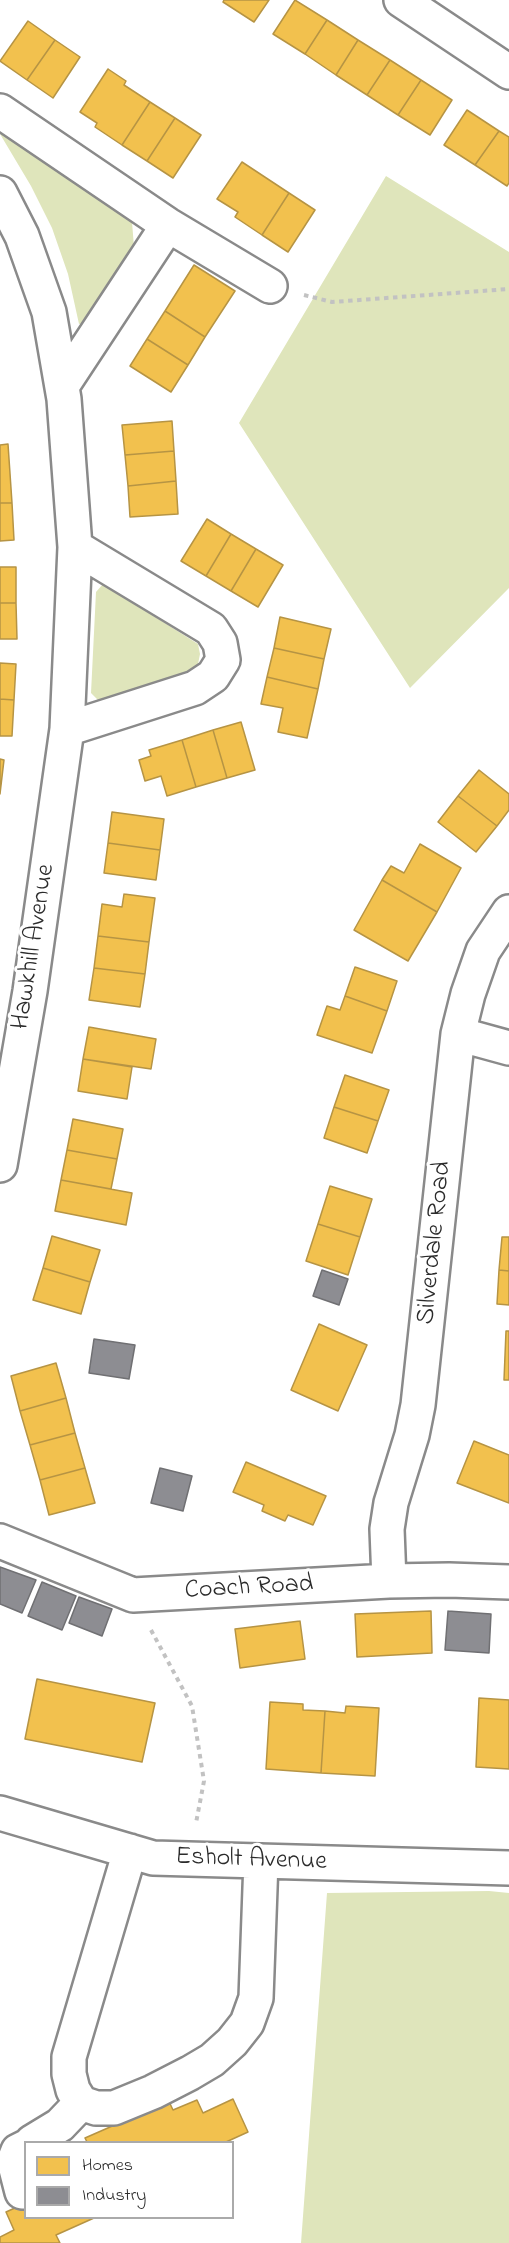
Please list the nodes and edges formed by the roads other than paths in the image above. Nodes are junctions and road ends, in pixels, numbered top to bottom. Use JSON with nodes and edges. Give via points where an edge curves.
{"nodes":[{"id":1,"x":401,"y":0,"type":"edge"},
{"id":2,"x":509,"y":72,"type":"edge"},
{"id":3,"x":0,"y":111,"type":"edge"},
{"id":4,"x":0,"y":194,"type":"edge"},
{"id":5,"x":168,"y":225,"type":"junction"},
{"id":6,"x":270,"y":286,"type":"road end"},
{"id":7,"x":62,"y":386,"type":"junction"},
{"id":8,"x":75,"y":547,"type":"junction"},
{"id":9,"x":67,"y":729,"type":"junction"},
{"id":10,"x":509,"y":912,"type":"edge"},
{"id":11,"x":458,"y":1034,"type":"junction"},
{"id":12,"x":509,"y":1048,"type":"edge"},
{"id":13,"x":0,"y":1165,"type":"edge"},
{"id":14,"x":0,"y":1541,"type":"edge"},
{"id":15,"x":389,"y":1581,"type":"junction"},
{"id":16,"x":509,"y":1582,"type":"edge"},
{"id":17,"x":0,"y":1813,"type":"edge"},
{"id":18,"x":130,"y":1851,"type":"junction"},
{"id":19,"x":261,"y":1861,"type":"junction"},
{"id":20,"x":509,"y":1868,"type":"edge"},
{"id":21,"x":81,"y":2103,"type":"junction"},
{"id":22,"x":34,"y":2141,"type":"edge"},
{"id":23,"x":24,"y":2147,"type":"edge"},
{"id":24,"x":22,"y":2192,"type":"dead end"}],
"edges":[{"from":1,"to":2,"type":"street"},
{"from":3,"to":5,"type":"street"},
{"from":4,"to":7,"type":"street","name":"Hawkhill Avenue","via":[[22,236],[48,312]]},
{"from":5,"to":6,"type":"street"},
{"from":5,"to":7,"type":"street"},
{"from":7,"to":8,"type":"street","name":"Hawkhill Avenue"},
{"from":8,"to":9,"type":"street","name":"Hawkhill Avenue"},
{"from":8,"to":9,"type":"street","via":[[211,629],[220,643],[223,660],[213,676],[195,688]]},
{"from":9,"to":13,"type":"street","name":"Hawkhill Avenue","via":[[30,990]]},
{"from":10,"to":11,"type":"street","name":"Silverdale Road","via":[[483,951]]},
{"from":11,"to":12,"type":"street"},
{"from":11,"to":15,"type":"street","name":"Silverdale Road","via":[[422,1383],[387,1529]]},
{"from":14,"to":15,"type":"street","name":"Coach Road","via":[[133,1595]]},
{"from":15,"to":16,"type":"street","name":"Coach Road"},
{"from":17,"to":18,"type":"street","name":"Esholt Avenue"},
{"from":18,"to":19,"type":"street","name":"Esholt Avenue","via":[[153,1858]]},
{"from":18,"to":21,"type":"street","via":[[69,2057],[73,2090]]},
{"from":19,"to":20,"type":"street","name":"Esholt Avenue"},
{"from":19,"to":21,"type":"street","via":[[256,1998],[247,2023],[212,2060],[153,2092],[114,2108]]},
{"from":21,"to":22,"type":"street","via":[[60,2125]]},
{"from":23,"to":24,"type":"street","via":[[14,2161]]}]}
